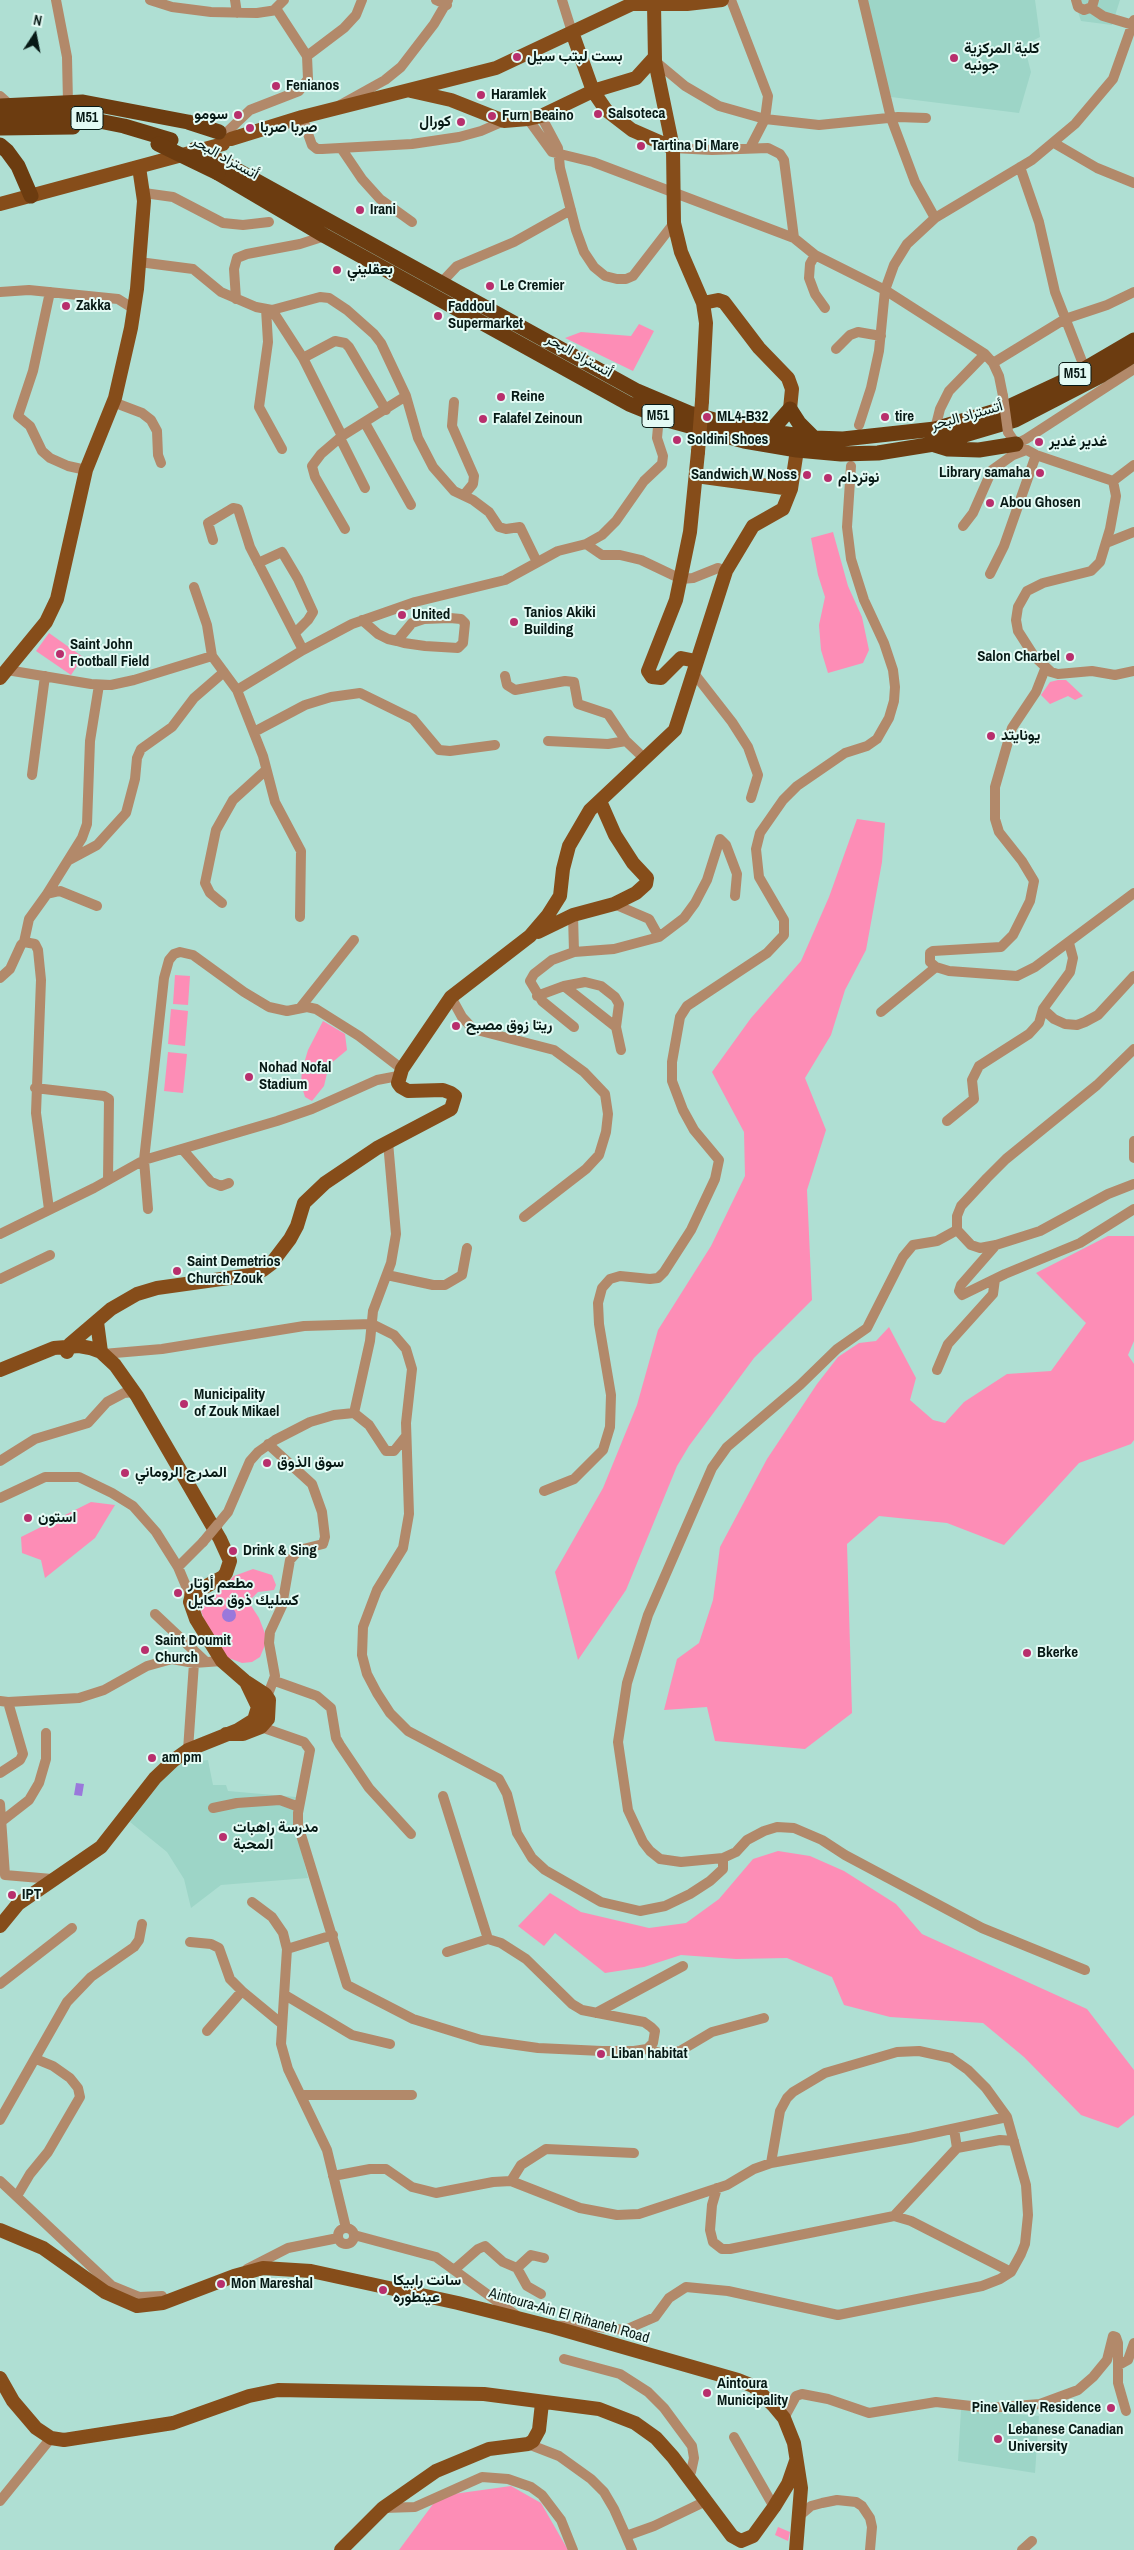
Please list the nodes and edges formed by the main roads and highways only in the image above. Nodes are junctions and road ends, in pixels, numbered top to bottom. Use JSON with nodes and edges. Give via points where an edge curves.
{"nodes":[{"id":1,"x":722,"y":0,"type":"edge"},
{"id":2,"x":636,"y":2,"type":"edge"},
{"id":3,"x":653,"y":2,"type":"edge"},
{"id":4,"x":572,"y":32,"type":"junction"},
{"id":5,"x":655,"y":59,"type":"junction"},
{"id":6,"x":447,"y":81,"type":"junction"},
{"id":7,"x":406,"y":90,"type":"junction"},
{"id":8,"x":593,"y":91,"type":"junction"},
{"id":9,"x":451,"y":100,"type":"junction"},
{"id":10,"x":3,"y":102,"type":"edge"},
{"id":11,"x":0,"y":116,"type":"edge"},
{"id":12,"x":0,"y":128,"type":"edge"},
{"id":13,"x":224,"y":136,"type":"junction"},
{"id":14,"x":165,"y":142,"type":"junction"},
{"id":15,"x":0,"y":145,"type":"edge"},
{"id":16,"x":673,"y":148,"type":"junction"},
{"id":17,"x":139,"y":167,"type":"junction"},
{"id":18,"x":222,"y":169,"type":"junction"},
{"id":19,"x":30,"y":196,"type":"junction"},
{"id":20,"x":0,"y":204,"type":"edge"},
{"id":21,"x":703,"y":303,"type":"junction"},
{"id":22,"x":1134,"y":340,"type":"edge"},
{"id":23,"x":1134,"y":355,"type":"edge"},
{"id":24,"x":790,"y":409,"type":"junction"},
{"id":25,"x":769,"y":433,"type":"junction"},
{"id":26,"x":934,"y":437,"type":"junction"},
{"id":27,"x":814,"y":438,"type":"junction"},
{"id":28,"x":1021,"y":445,"type":"road end"},
{"id":29,"x":797,"y":450,"type":"junction"},
{"id":30,"x":696,"y":476,"type":"junction"},
{"id":31,"x":790,"y":489,"type":"junction"},
{"id":32,"x":695,"y":667,"type":"junction"},
{"id":33,"x":4,"y":674,"type":"edge"},
{"id":34,"x":600,"y":801,"type":"junction"},
{"id":35,"x":530,"y":936,"type":"junction"},
{"id":36,"x":100,"y":1319,"type":"junction"},
{"id":37,"x":64,"y":1349,"type":"junction"},
{"id":38,"x":102,"y":1353,"type":"junction"},
{"id":39,"x":115,"y":1369,"type":"junction"},
{"id":40,"x":0,"y":1370,"type":"edge"},
{"id":41,"x":245,"y":1682,"type":"junction"},
{"id":42,"x":258,"y":1724,"type":"junction"},
{"id":43,"x":0,"y":1926,"type":"edge"},
{"id":44,"x":0,"y":2230,"type":"edge"},
{"id":45,"x":1,"y":2381,"type":"edge"},
{"id":46,"x":542,"y":2403,"type":"junction"},
{"id":47,"x":797,"y":2456,"type":"junction"},
{"id":48,"x":739,"y":2546,"type":"edge"},
{"id":49,"x":341,"y":2550,"type":"edge"},
{"id":50,"x":796,"y":2550,"type":"edge"}],
"edges":[{"from":1,"to":3,"type":"main road"},
{"from":2,"to":3,"type":"main road"},
{"from":2,"to":4,"type":"main road"},
{"from":3,"to":5,"type":"main road"},
{"from":4,"to":6,"type":"main road","via":[[496,68]]},
{"from":4,"to":8,"type":"main road"},
{"from":5,"to":8,"type":"main road","via":[[636,78]]},
{"from":5,"to":16,"type":"main road"},
{"from":6,"to":7,"type":"main road"},
{"from":6,"to":9,"type":"main road","via":[[445,89]]},
{"from":7,"to":9,"type":"main road"},
{"from":7,"to":13,"type":"main road"},
{"from":8,"to":9,"type":"main road","via":[[534,118],[504,121]]},
{"from":8,"to":16,"type":"main road","via":[[606,110],[622,124]]},
{"from":10,"to":13,"type":"highway","via":[[83,102],[188,122]]},
{"from":11,"to":14,"type":"highway","name":"أتستراد البحر","number":"M51","via":[[79,116],[124,126]]},
{"from":12,"to":14,"type":"highway","name":"أتستراد البحر","number":"M51","via":[[55,125]]},
{"from":13,"to":17,"type":"main road","via":[[201,149]]},
{"from":14,"to":18,"type":"highway","name":"أتستراد البحر","number":"M51","bridge":true},
{"from":15,"to":19,"type":"highway","via":[[18,166]]},
{"from":16,"to":21,"type":"main road","via":[[674,223],[681,252]]},
{"from":17,"to":19,"type":"main road"},
{"from":17,"to":33,"type":"main road","via":[[144,194],[137,289],[113,402],[86,470],[57,599],[46,622]]},
{"from":18,"to":25,"type":"highway","name":"أتستراد البحر","number":"M51","via":[[668,404],[709,419]]},
{"from":18,"to":29,"type":"highway","name":"أتستراد البحر","number":"M51","via":[[325,236],[630,404],[726,437]]},
{"from":19,"to":20,"type":"main road"},
{"from":21,"to":24,"type":"main road","via":[[724,302],[759,348],[788,378],[792,389]]},
{"from":21,"to":30,"type":"main road","bridge":true,"via":[[706,323]]},
{"from":22,"to":26,"type":"highway","name":"أتستراد البحر","number":"M51","via":[[1085,369],[996,412]]},
{"from":23,"to":26,"type":"highway","name":"أتستراد البحر","number":"M51","via":[[1015,420]]},
{"from":24,"to":25,"type":"highway"},
{"from":24,"to":27,"type":"highway"},
{"from":25,"to":27,"type":"highway","name":"أتستراد البحر","number":"M51"},
{"from":26,"to":27,"type":"highway","name":"أتستراد البحر","number":"M51"},
{"from":26,"to":28,"type":"highway","via":[[948,449],[979,450]]},
{"from":26,"to":29,"type":"highway","name":"أتستراد البحر","number":"M51","via":[[878,453]]},
{"from":29,"to":31,"type":"main road"},
{"from":30,"to":31,"type":"main road"},
{"from":30,"to":32,"type":"main road","via":[[681,579],[669,622],[648,671],[652,677],[661,678],[681,658]]},
{"from":31,"to":32,"type":"main road","via":[[780,511],[750,530],[726,571]]},
{"from":32,"to":34,"type":"main road","via":[[675,730]]},
{"from":34,"to":35,"type":"main road","via":[[590,810],[569,846],[558,900]]},
{"from":34,"to":35,"type":"main road","via":[[615,835],[647,878],[646,884],[614,904],[573,915]]},
{"from":35,"to":36,"type":"main road","via":[[451,997],[400,1073],[398,1082],[408,1091],[443,1090],[451,1093],[455,1096],[451,1109],[340,1171],[307,1199],[290,1239],[263,1270],[250,1275],[146,1290],[124,1300]]},
{"from":36,"to":37,"type":"main road","via":[[70,1337]]},
{"from":36,"to":38,"type":"main road"},
{"from":37,"to":38,"type":"main road","via":[[79,1346]]},
{"from":37,"to":39,"type":"main road","via":[[99,1358]]},
{"from":37,"to":40,"type":"main road","via":[[46,1352]]},
{"from":38,"to":39,"type":"main road"},
{"from":39,"to":41,"type":"main road","via":[[134,1392],[220,1538],[230,1561],[222,1577],[198,1589],[191,1598],[196,1619],[222,1661]]},
{"from":41,"to":42,"type":"main road","via":[[258,1707]]},
{"from":41,"to":42,"type":"main road","via":[[269,1700],[270,1712]]},
{"from":42,"to":43,"type":"main road","via":[[243,1734],[226,1734],[188,1750],[155,1778],[100,1846],[18,1904]]},
{"from":44,"to":47,"type":"main road","name":"Aintoura-Ain El Rihaneh Road","via":[[36,2247],[104,2297],[136,2308],[159,2310],[183,2302],[234,2276],[263,2268],[335,2275],[553,2327],[752,2386],[784,2418]]},
{"from":45,"to":46,"type":"main road","via":[[24,2417],[51,2438],[76,2440],[173,2423],[249,2396],[278,2390],[477,2393]]},
{"from":46,"to":48,"type":"main road","via":[[599,2409],[635,2423],[665,2447]]},
{"from":46,"to":49,"type":"main road","via":[[539,2430],[528,2444],[489,2449],[436,2470],[383,2508]]},
{"from":47,"to":48,"type":"main road","via":[[788,2484],[774,2507],[753,2536]]},
{"from":47,"to":50,"type":"main road","name":"Aintoura-Ain El Rihaneh Road","via":[[801,2488]]}]}
